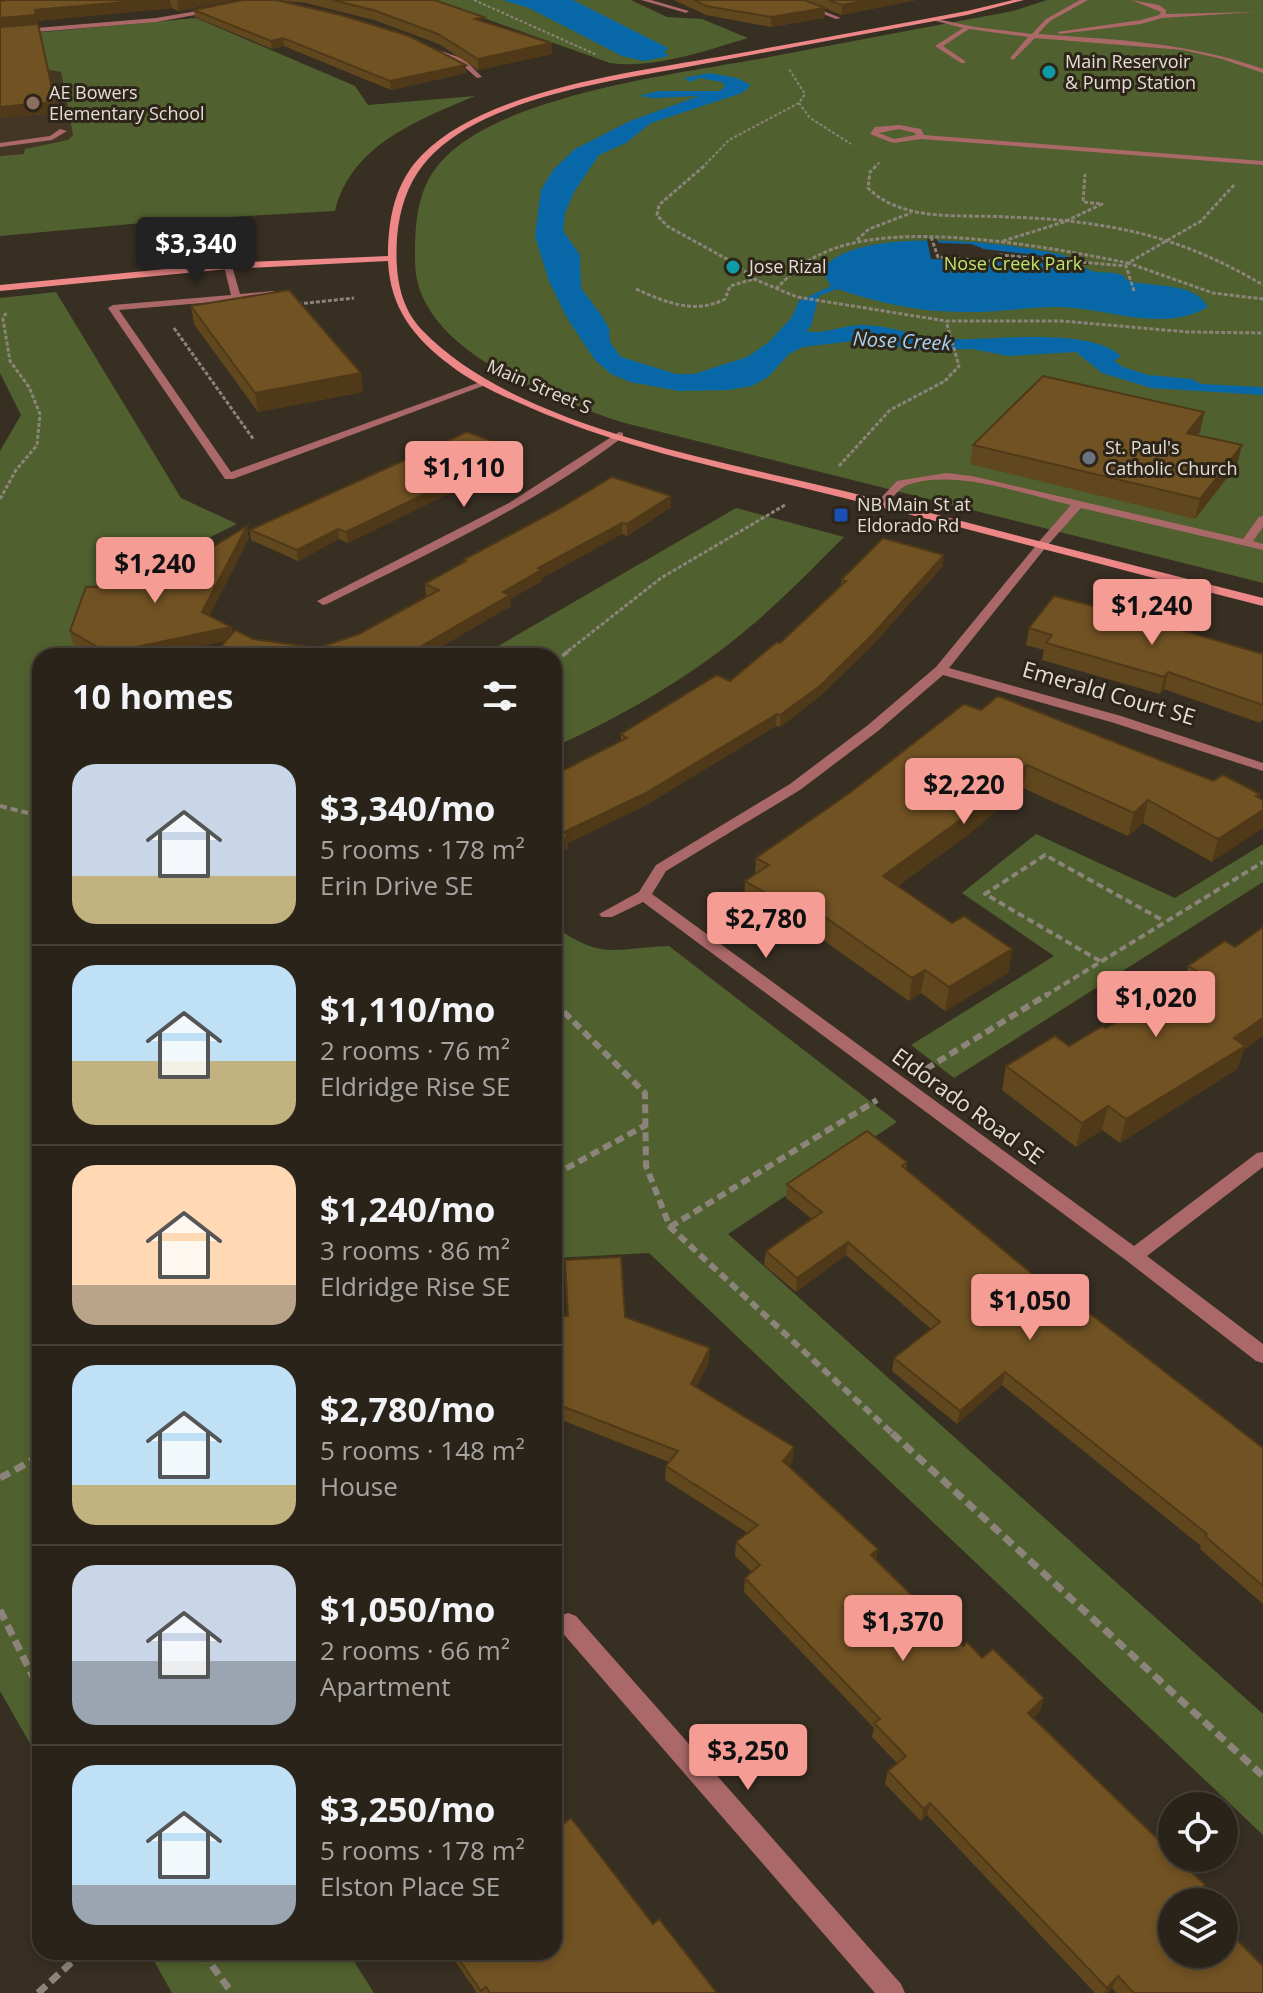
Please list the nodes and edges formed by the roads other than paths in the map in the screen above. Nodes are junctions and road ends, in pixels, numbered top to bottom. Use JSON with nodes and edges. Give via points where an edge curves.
{"nodes":[{"id":1,"x":644,"y":0,"type":"edge"},
{"id":2,"x":790,"y":0,"type":"edge"},
{"id":3,"x":1021,"y":0,"type":"edge"},
{"id":4,"x":1085,"y":0,"type":"edge"},
{"id":5,"x":1134,"y":0,"type":"edge"},
{"id":6,"x":225,"y":8,"type":"edge"},
{"id":7,"x":686,"y":11,"type":"dead end"},
{"id":8,"x":1254,"y":12,"type":"dead end"},
{"id":9,"x":1162,"y":16,"type":"junction"},
{"id":10,"x":838,"y":18,"type":"edge"},
{"id":11,"x":934,"y":19,"type":"junction"},
{"id":12,"x":966,"y":29,"type":"junction"},
{"id":13,"x":0,"y":33,"type":"edge"},
{"id":14,"x":1032,"y":36,"type":"junction"},
{"id":15,"x":414,"y":42,"type":"edge"},
{"id":16,"x":1223,"y":44,"type":"dead end"},
{"id":17,"x":1198,"y":52,"type":"junction"},
{"id":18,"x":1013,"y":58,"type":"dead end"},
{"id":19,"x":963,"y":62,"type":"dead end"},
{"id":20,"x":1263,"y":71,"type":"edge"},
{"id":21,"x":479,"y":77,"type":"edge"},
{"id":22,"x":63,"y":131,"type":"dead end"},
{"id":23,"x":921,"y":137,"type":"junction"},
{"id":24,"x":0,"y":145,"type":"edge"},
{"id":25,"x":1263,"y":163,"type":"edge"},
{"id":26,"x":391,"y":258,"type":"junction"},
{"id":27,"x":228,"y":266,"type":"junction"},
{"id":28,"x":0,"y":288,"type":"edge"},
{"id":29,"x":277,"y":293,"type":"edge"},
{"id":30,"x":236,"y":297,"type":"junction"},
{"id":31,"x":486,"y":383,"type":"junction"},
{"id":32,"x":619,"y":435,"type":"junction"},
{"id":33,"x":1079,"y":503,"type":"junction"},
{"id":34,"x":881,"y":504,"type":"junction"},
{"id":35,"x":1263,"y":519,"type":"edge"},
{"id":36,"x":1246,"y":543,"type":"junction"},
{"id":37,"x":1042,"y":545,"type":"junction"},
{"id":38,"x":1263,"y":547,"type":"edge"},
{"id":39,"x":323,"y":601,"type":"dead end"},
{"id":40,"x":1263,"y":602,"type":"edge"},
{"id":41,"x":941,"y":670,"type":"junction"},
{"id":42,"x":1263,"y":767,"type":"edge"},
{"id":43,"x":644,"y":895,"type":"junction"},
{"id":44,"x":607,"y":914,"type":"dead end"},
{"id":45,"x":1263,"y":1158,"type":"edge"},
{"id":46,"x":1134,"y":1256,"type":"junction"},
{"id":47,"x":1263,"y":1355,"type":"edge"},
{"id":48,"x":568,"y":1623,"type":"dead end"},
{"id":49,"x":892,"y":1993,"type":"edge"}],
"edges":[{"from":1,"to":7,"type":"street"},
{"from":2,"to":10,"type":"street"},
{"from":3,"to":11,"type":"main road","name":"Main Street S"},
{"from":4,"to":14,"type":"street","via":[[1048,20]]},
{"from":5,"to":9,"type":"street","via":[[1157,6],[1164,11]]},
{"from":6,"to":13,"type":"street","via":[[156,20]]},
{"from":8,"to":9,"type":"street"},
{"from":9,"to":14,"type":"street"},
{"from":11,"to":12,"type":"street"},
{"from":11,"to":26,"type":"main road","name":"Main Street S","via":[[618,78],[490,115],[416,163],[397,200]]},
{"from":12,"to":14,"type":"street"},
{"from":12,"to":19,"type":"street","via":[[938,46]]},
{"from":14,"to":17,"type":"street"},
{"from":14,"to":18,"type":"street"},
{"from":15,"to":21,"type":"street","via":[[461,60]]},
{"from":16,"to":17,"type":"street"},
{"from":17,"to":20,"type":"street"},
{"from":22,"to":24,"type":"street","via":[[52,138]]},
{"from":23,"to":23,"type":"street","via":[[918,131],[899,127],[874,134],[885,140]]},
{"from":23,"to":25,"type":"street"},
{"from":26,"to":27,"type":"main road"},
{"from":26,"to":31,"type":"main road","name":"Main Street S","via":[[396,298],[417,331]]},
{"from":27,"to":28,"type":"main road"},
{"from":27,"to":30,"type":"street"},
{"from":29,"to":30,"type":"street"},
{"from":30,"to":31,"type":"street","via":[[113,308],[229,477]]},
{"from":31,"to":32,"type":"main road","name":"Main Street S","via":[[558,416]]},
{"from":32,"to":34,"type":"main road","name":"Main Street S"},
{"from":32,"to":39,"type":"street","via":[[531,494]]},
{"from":33,"to":34,"type":"street","via":[[946,476],[901,483]]},
{"from":33,"to":36,"type":"street"},
{"from":33,"to":37,"type":"street"},
{"from":34,"to":37,"type":"main road","name":"Main Street S"},
{"from":35,"to":36,"type":"street"},
{"from":36,"to":38,"type":"street"},
{"from":37,"to":40,"type":"main road","name":"Main Street S"},
{"from":37,"to":41,"type":"street"},
{"from":41,"to":42,"type":"street","name":"Emerald Court SE"},
{"from":41,"to":43,"type":"street","via":[[795,787],[661,868]]},
{"from":43,"to":44,"type":"street"},
{"from":43,"to":46,"type":"street","name":"Eldorado Road SE"},
{"from":45,"to":46,"type":"street"},
{"from":46,"to":47,"type":"street","name":"Eldorado Road SE"},
{"from":48,"to":49,"type":"street"}]}
